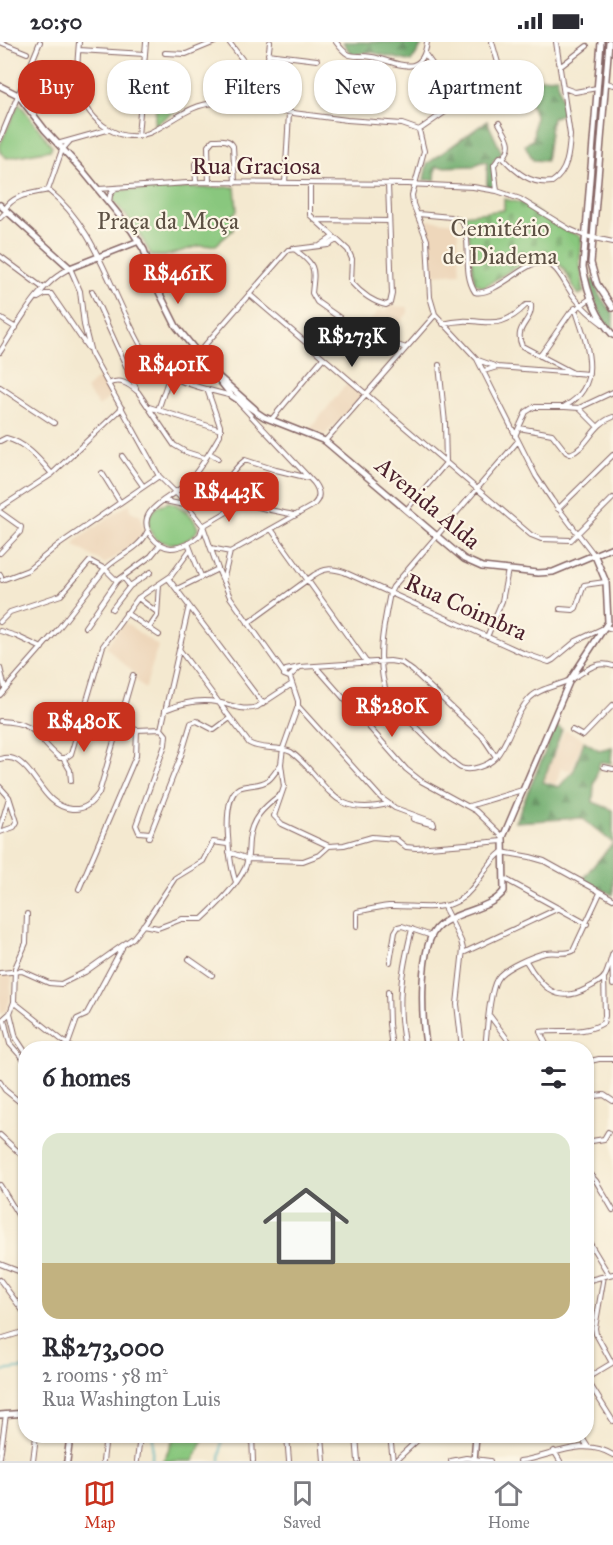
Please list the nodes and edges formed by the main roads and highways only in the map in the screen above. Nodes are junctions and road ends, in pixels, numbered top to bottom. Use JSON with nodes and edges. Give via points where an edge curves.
{"nodes":[{"id":1,"x":601,"y":42,"type":"edge"},
{"id":2,"x":611,"y":44,"type":"edge"},
{"id":3,"x":601,"y":58,"type":"junction"},
{"id":4,"x":610,"y":84,"type":"edge"},
{"id":5,"x":0,"y":86,"type":"edge"},
{"id":6,"x":598,"y":88,"type":"junction"},
{"id":7,"x":603,"y":128,"type":"junction"},
{"id":8,"x":4,"y":208,"type":"edge"},
{"id":9,"x":139,"y":241,"type":"junction"},
{"id":10,"x":613,"y":308,"type":"edge"},
{"id":11,"x":613,"y":335,"type":"edge"},
{"id":12,"x":213,"y":372,"type":"junction"},
{"id":13,"x":232,"y":396,"type":"junction"},
{"id":14,"x":245,"y":401,"type":"junction"},
{"id":15,"x":264,"y":417,"type":"junction"},
{"id":16,"x":613,"y":548,"type":"edge"},
{"id":17,"x":595,"y":556,"type":"junction"},
{"id":18,"x":589,"y":635,"type":"road end"},
{"id":19,"x":595,"y":640,"type":"junction"},
{"id":20,"x":425,"y":1041,"type":"edge"},
{"id":21,"x":18,"y":1413,"type":"edge"},
{"id":22,"x":3,"y":1414,"type":"edge"},
{"id":23,"x":69,"y":1443,"type":"edge"},
{"id":24,"x":475,"y":1443,"type":"edge"},
{"id":25,"x":474,"y":1459,"type":"edge"},
{"id":26,"x":67,"y":1461,"type":"edge"}],
"edges":[{"from":1,"to":3,"type":"main road"},
{"from":2,"to":4,"type":"main road"},
{"from":3,"to":4,"type":"main road","via":[[603,76]]},
{"from":3,"to":6,"type":"main road"},
{"from":4,"to":7,"type":"main road"},
{"from":5,"to":9,"type":"main road","name":"Avenida Alda","via":[[18,95]]},
{"from":6,"to":7,"type":"main road","via":[[603,98]]},
{"from":6,"to":11,"type":"main road","via":[[583,267],[591,298],[604,326]]},
{"from":7,"to":10,"type":"main road","via":[[591,263],[597,284]]},
{"from":8,"to":9,"type":"main road","via":[[70,268]]},
{"from":9,"to":12,"type":"main road","name":"Avenida Alda","via":[[169,314]]},
{"from":12,"to":13,"type":"main road","name":"Avenida Alda"},
{"from":12,"to":14,"type":"main road","name":"Avenida Alda"},
{"from":13,"to":14,"type":"main road"},
{"from":13,"to":15,"type":"main road","name":"Avenida Alda"},
{"from":14,"to":15,"type":"main road","name":"Avenida Alda"},
{"from":15,"to":17,"type":"main road","name":"Avenida Alda","via":[[325,441],[473,565],[553,572]]},
{"from":16,"to":17,"type":"main road","name":"Avenida Alda"},
{"from":17,"to":19,"type":"main road","via":[[606,582],[609,618]]},
{"from":18,"to":19,"type":"main road"},
{"from":19,"to":20,"type":"main road","via":[[570,680],[503,839],[505,888],[500,896],[439,925],[432,936],[422,995]]},
{"from":21,"to":22,"type":"main road"},
{"from":23,"to":26,"type":"main road"},
{"from":24,"to":25,"type":"main road"}]}
